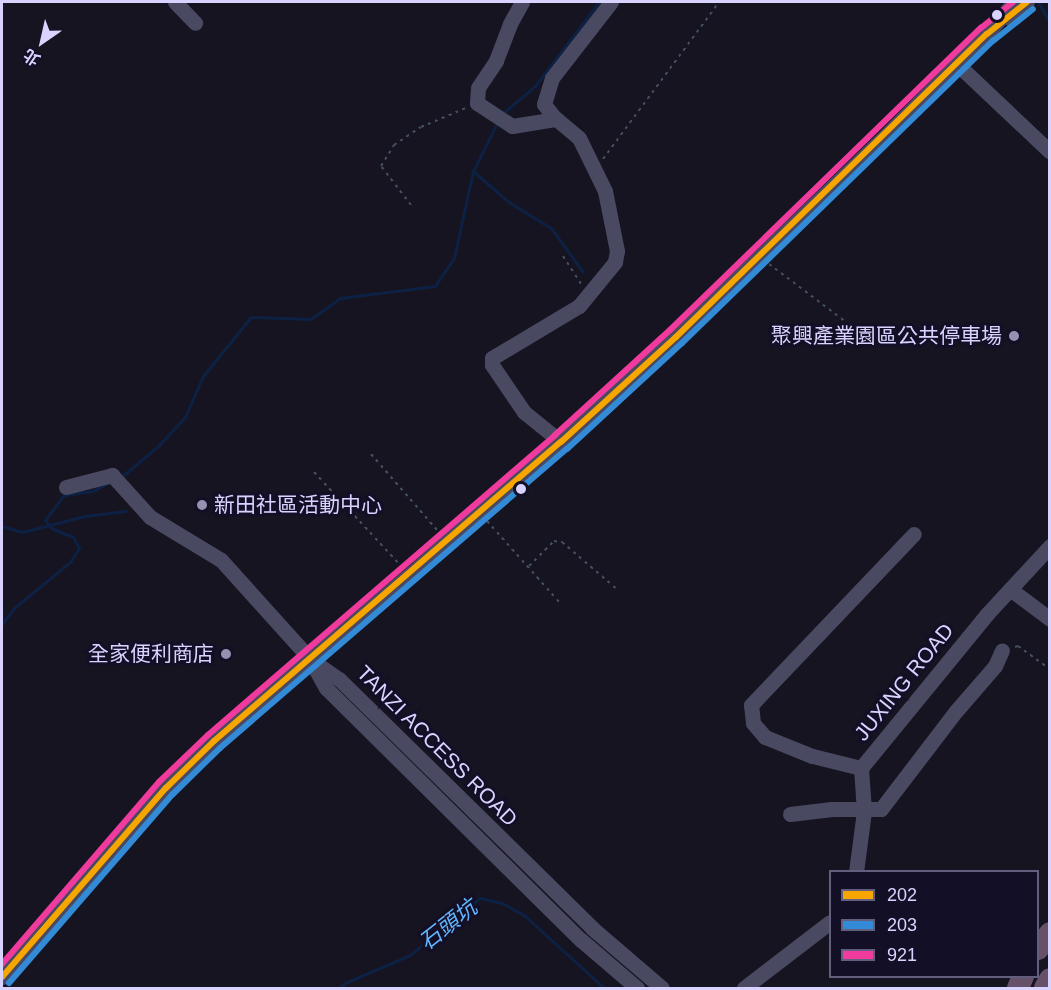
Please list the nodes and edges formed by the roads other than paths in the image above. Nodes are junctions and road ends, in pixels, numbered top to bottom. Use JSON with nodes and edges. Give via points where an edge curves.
{"nodes":[{"id":1,"x":175,"y":2,"type":"edge"},
{"id":2,"x":522,"y":2,"type":"edge"},
{"id":3,"x":610,"y":2,"type":"edge"},
{"id":4,"x":1014,"y":2,"type":"edge"},
{"id":5,"x":1027,"y":2,"type":"edge"},
{"id":6,"x":195,"y":23,"type":"dead end"},
{"id":7,"x":987,"y":34,"type":"junction"},
{"id":8,"x":956,"y":63,"type":"junction"},
{"id":9,"x":556,"y":119,"type":"junction"},
{"id":10,"x":1050,"y":152,"type":"edge"},
{"id":11,"x":561,"y":442,"type":"junction"},
{"id":12,"x":66,"y":487,"type":"dead end"},
{"id":13,"x":914,"y":534,"type":"dead end"},
{"id":14,"x":1050,"y":546,"type":"edge"},
{"id":15,"x":1010,"y":589,"type":"junction"},
{"id":16,"x":1050,"y":619,"type":"edge"},
{"id":17,"x":1002,"y":650,"type":"road end"},
{"id":18,"x":310,"y":659,"type":"junction"},
{"id":19,"x":861,"y":768,"type":"junction"},
{"id":20,"x":864,"y":811,"type":"junction"},
{"id":21,"x":790,"y":814,"type":"dead end"},
{"id":22,"x":856,"y":870,"type":"edge"},
{"id":23,"x":829,"y":924,"type":"edge"},
{"id":24,"x":1050,"y":933,"type":"edge"},
{"id":25,"x":1039,"y":948,"type":"edge"},
{"id":26,"x":2,"y":977,"type":"edge"},
{"id":27,"x":1050,"y":979,"type":"edge"},
{"id":28,"x":638,"y":988,"type":"edge"},
{"id":29,"x":662,"y":988,"type":"edge"},
{"id":30,"x":744,"y":988,"type":"edge"},
{"id":31,"x":1045,"y":988,"type":"edge"}],
"edges":[{"from":1,"to":6,"type":"street"},
{"from":2,"to":9,"type":"street","via":[[496,61],[478,88],[477,103],[512,126]]},
{"from":3,"to":9,"type":"street","via":[[552,78],[544,104]]},
{"from":4,"to":7,"type":"street"},
{"from":5,"to":7,"type":"street"},
{"from":7,"to":8,"type":"street"},
{"from":8,"to":10,"type":"street"},
{"from":8,"to":11,"type":"street","via":[[676,337]]},
{"from":9,"to":11,"type":"street","via":[[579,138],[606,191],[617,251],[615,262],[579,306],[492,358],[492,365],[524,412]]},
{"from":11,"to":18,"type":"street"},
{"from":12,"to":18,"type":"street","via":[[112,475],[150,517],[221,560]]},
{"from":13,"to":19,"type":"street","via":[[750,705],[753,723],[765,737],[812,756]]},
{"from":14,"to":15,"type":"street","name":"JUXING ROAD"},
{"from":15,"to":16,"type":"street"},
{"from":15,"to":19,"type":"street","name":"JUXING ROAD"},
{"from":17,"to":20,"type":"street","via":[[995,666],[881,809]]},
{"from":18,"to":26,"type":"street","via":[[166,788]]},
{"from":18,"to":28,"type":"street","name":"TANZI ACCESS ROAD","via":[[326,688],[581,940]]},
{"from":18,"to":29,"type":"street","name":"TANZI ACCESS ROAD","via":[[339,679],[592,928]]},
{"from":19,"to":20,"type":"street","name":"JUXING ROAD"},
{"from":20,"to":21,"type":"street","via":[[832,809]]},
{"from":20,"to":22,"type":"street","name":"JUXING ROAD"},
{"from":23,"to":30,"type":"street"},
{"from":24,"to":25,"type":"highway"},
{"from":27,"to":31,"type":"highway"}]}
